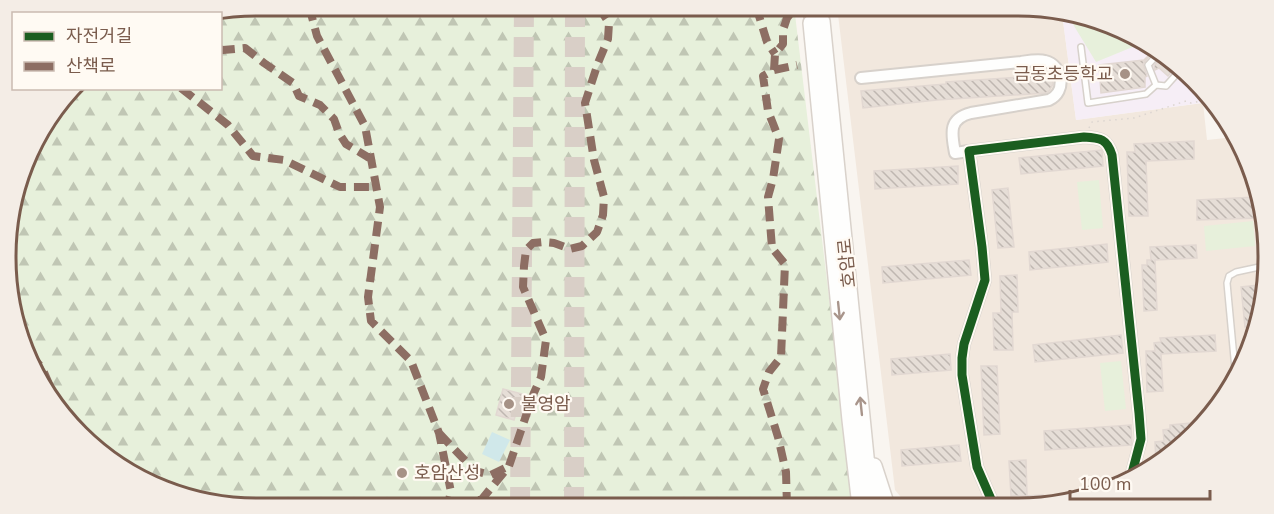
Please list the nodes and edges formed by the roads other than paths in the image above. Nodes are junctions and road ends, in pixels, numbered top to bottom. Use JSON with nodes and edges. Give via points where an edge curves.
{"nodes":[{"id":1,"x":1080,"y":47,"type":"dead end"},
{"id":2,"x":1154,"y":59,"type":"edge"},
{"id":3,"x":1175,"y":75,"type":"edge"},
{"id":4,"x":861,"y":78,"type":"dead end"},
{"id":5,"x":1156,"y":85,"type":"junction"},
{"id":6,"x":969,"y":151,"type":"junction"},
{"id":7,"x":1257,"y":267,"type":"edge"},
{"id":8,"x":1234,"y":361,"type":"edge"},
{"id":9,"x":864,"y":439,"type":"junction"},
{"id":10,"x":1134,"y":467,"type":"edge"},
{"id":11,"x":859,"y":498,"type":"edge"},
{"id":12,"x":870,"y":498,"type":"edge"},
{"id":13,"x":884,"y":498,"type":"edge"},
{"id":14,"x":990,"y":498,"type":"edge"}],
"edges":[{"from":1,"to":5,"type":"lane","via":[[1088,103],[1146,94]]},
{"from":2,"to":5,"type":"lane","via":[[1148,65]]},
{"from":3,"to":5,"type":"lane","via":[[1166,86]]},
{"from":4,"to":6,"type":"street","via":[[1021,62],[1046,61],[1053,65],[1061,81],[1055,97],[957,119],[952,131],[955,153]]},
{"from":6,"to":10,"type":"street","via":[[1084,137],[1097,138],[1109,146],[1141,439]]},
{"from":6,"to":14,"type":"street","via":[[985,280],[964,344],[962,375],[977,468]]},
{"from":7,"to":8,"type":"lane","via":[[1236,272],[1227,283]]},
{"from":9,"to":11,"type":"main road","name":"호암로","one_way":true,"via":[[817,22]]},
{"from":9,"to":12,"type":"main road","name":"호암로"},
{"from":9,"to":13,"type":"main road"}]}
